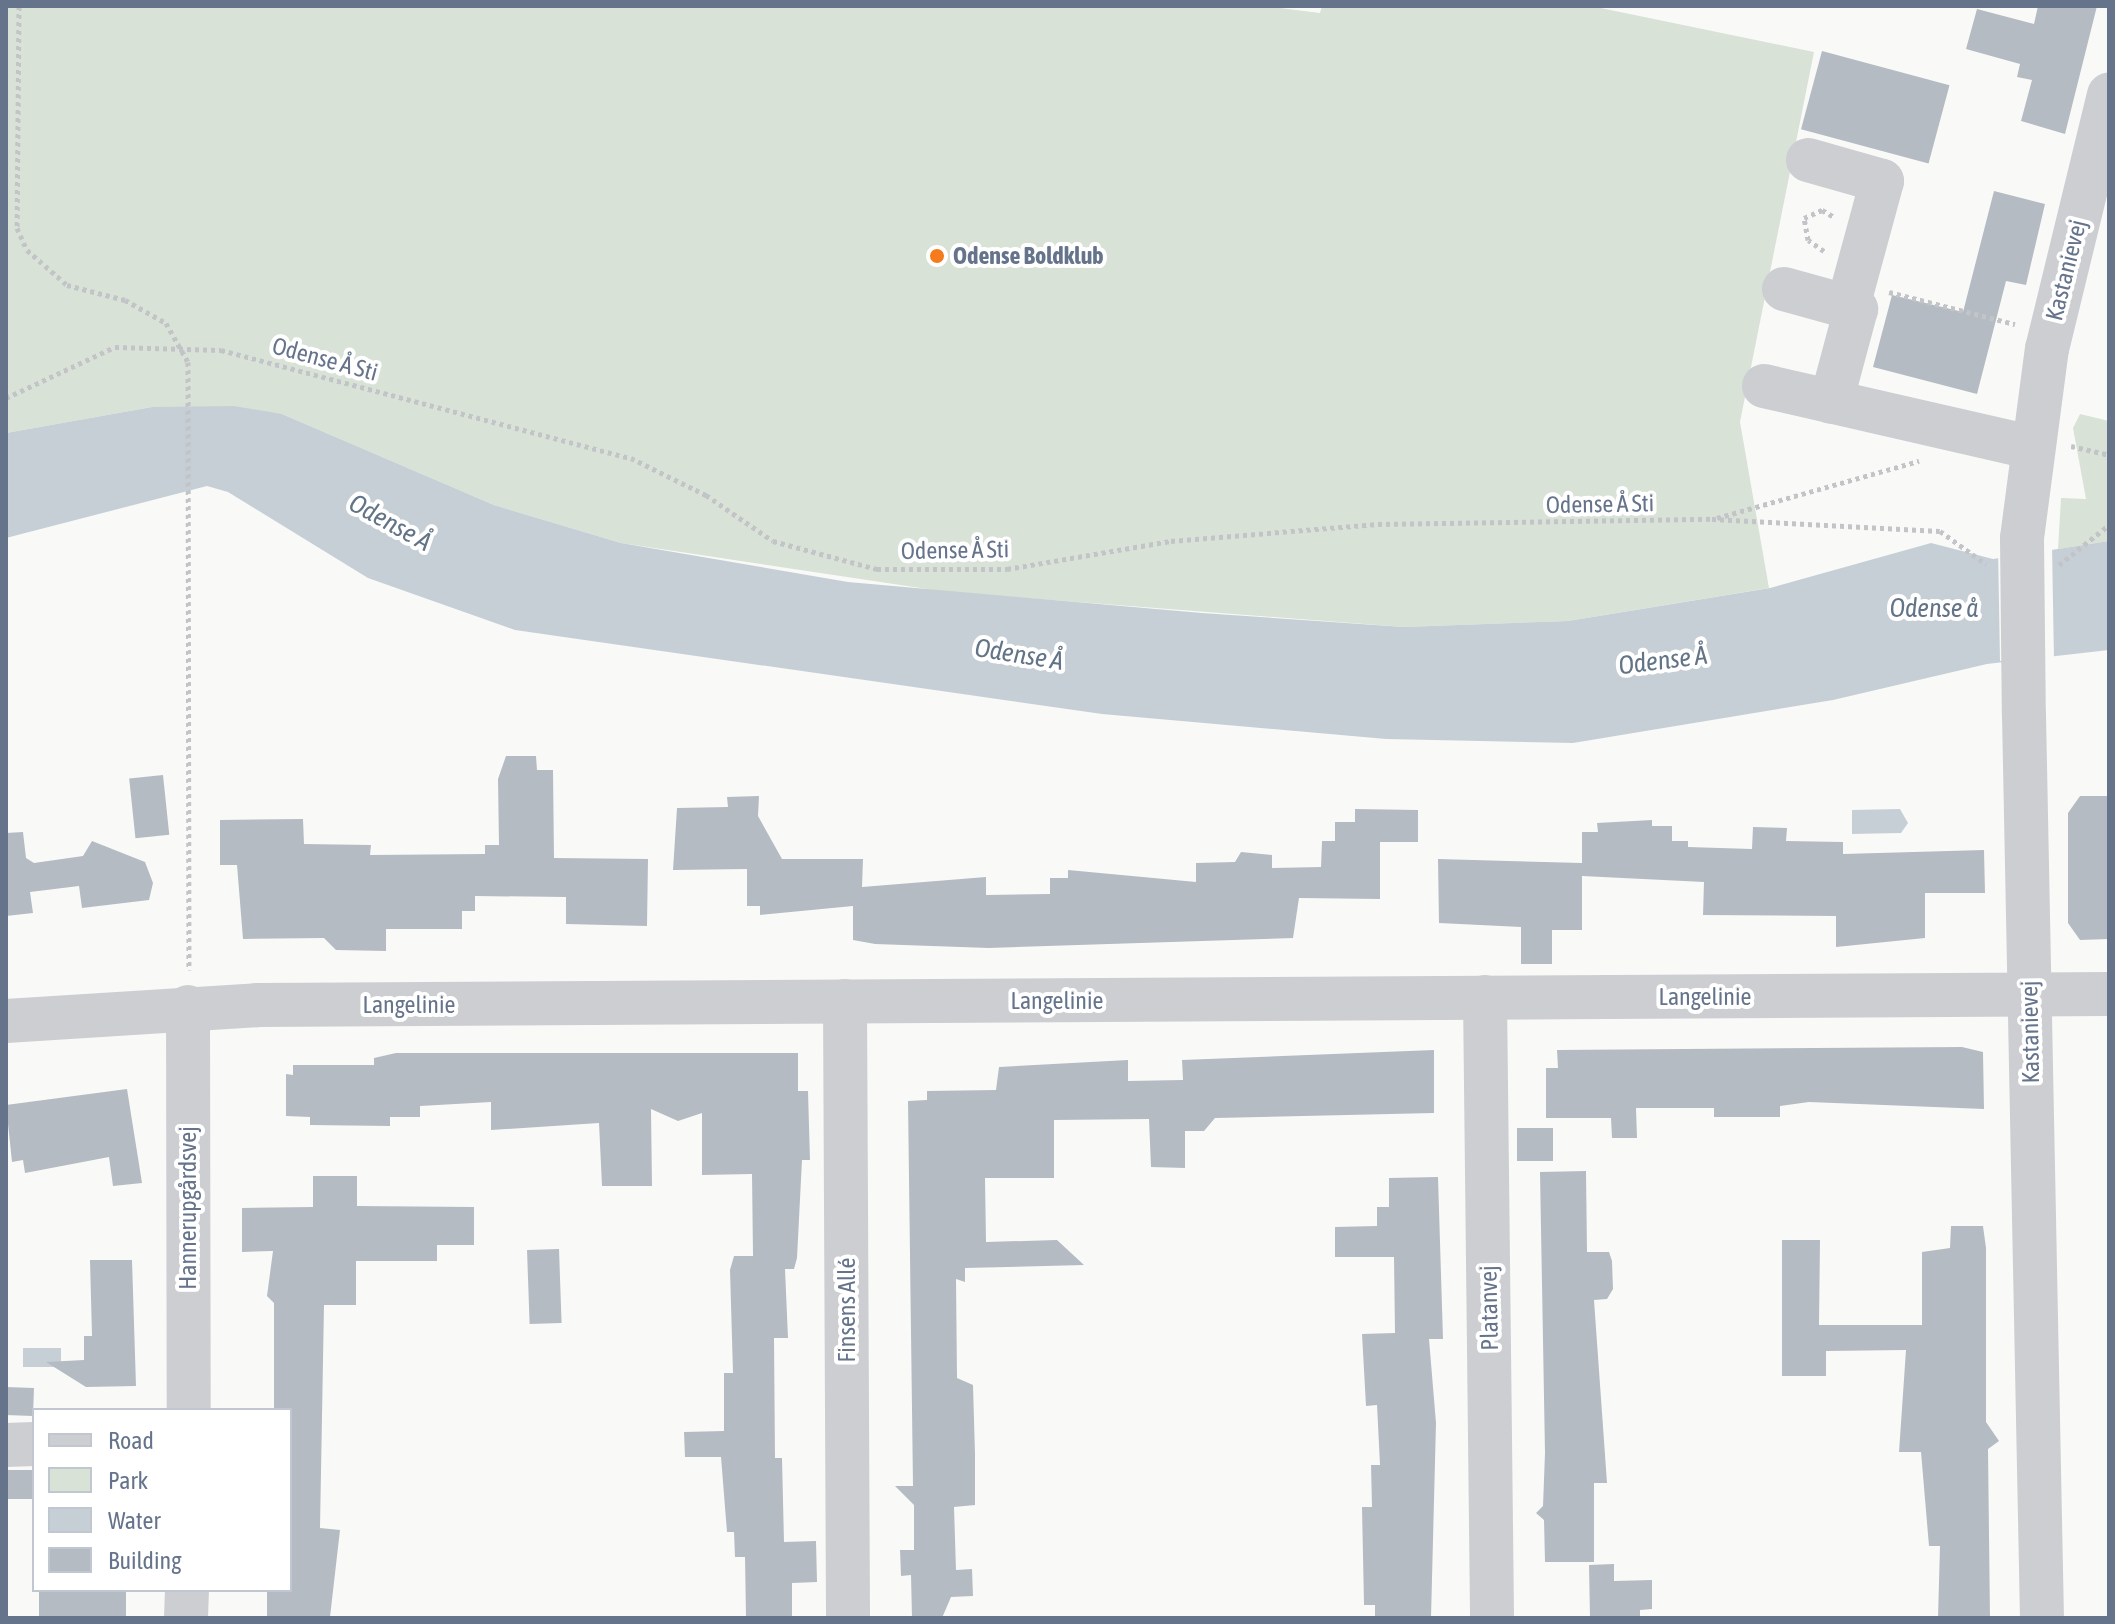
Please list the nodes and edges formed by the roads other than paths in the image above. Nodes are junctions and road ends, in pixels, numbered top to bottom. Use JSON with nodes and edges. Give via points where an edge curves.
{"nodes":[{"id":1,"x":2109,"y":94,"type":"edge"},
{"id":2,"x":1808,"y":160,"type":"dead end"},
{"id":3,"x":1784,"y":289,"type":"dead end"},
{"id":4,"x":1852,"y":307,"type":"junction"},
{"id":5,"x":1764,"y":386,"type":"dead end"},
{"id":6,"x":1831,"y":402,"type":"junction"},
{"id":7,"x":2030,"y":447,"type":"junction"},
{"id":8,"x":2029,"y":994,"type":"junction"},
{"id":9,"x":2109,"y":994,"type":"edge"},
{"id":10,"x":1485,"y":997,"type":"junction"},
{"id":11,"x":845,"y":1001,"type":"junction"},
{"id":12,"x":188,"y":1007,"type":"junction"},
{"id":13,"x":6,"y":1021,"type":"edge"},
{"id":14,"x":189,"y":1408,"type":"edge"},
{"id":15,"x":32,"y":1444,"type":"edge"},
{"id":16,"x":6,"y":1445,"type":"edge"},
{"id":17,"x":187,"y":1592,"type":"edge"},
{"id":18,"x":186,"y":1618,"type":"edge"},
{"id":19,"x":848,"y":1618,"type":"edge"},
{"id":20,"x":1492,"y":1618,"type":"edge"},
{"id":21,"x":2042,"y":1618,"type":"edge"}],
"edges":[{"from":1,"to":7,"type":"street","name":"Kastanievej"},
{"from":2,"to":4,"type":"street","via":[[1882,181]]},
{"from":3,"to":4,"type":"street"},
{"from":4,"to":6,"type":"street"},
{"from":5,"to":6,"type":"street"},
{"from":6,"to":7,"type":"street"},
{"from":7,"to":8,"type":"street","name":"Kastanievej","bridge":true,"via":[[2022,538]]},
{"from":8,"to":9,"type":"street","name":"Langelinie"},
{"from":8,"to":10,"type":"street","name":"Langelinie"},
{"from":8,"to":21,"type":"street","name":"Kastanievej"},
{"from":10,"to":11,"type":"street","name":"Langelinie"},
{"from":10,"to":20,"type":"street","name":"Platanvej"},
{"from":11,"to":12,"type":"street","name":"Langelinie"},
{"from":11,"to":19,"type":"street","name":"Finsens Allé"},
{"from":12,"to":13,"type":"street","name":"Langelinie"},
{"from":12,"to":14,"type":"street","name":"Hannerupgårdsvej"},
{"from":15,"to":16,"type":"street"},
{"from":17,"to":18,"type":"street"}]}
